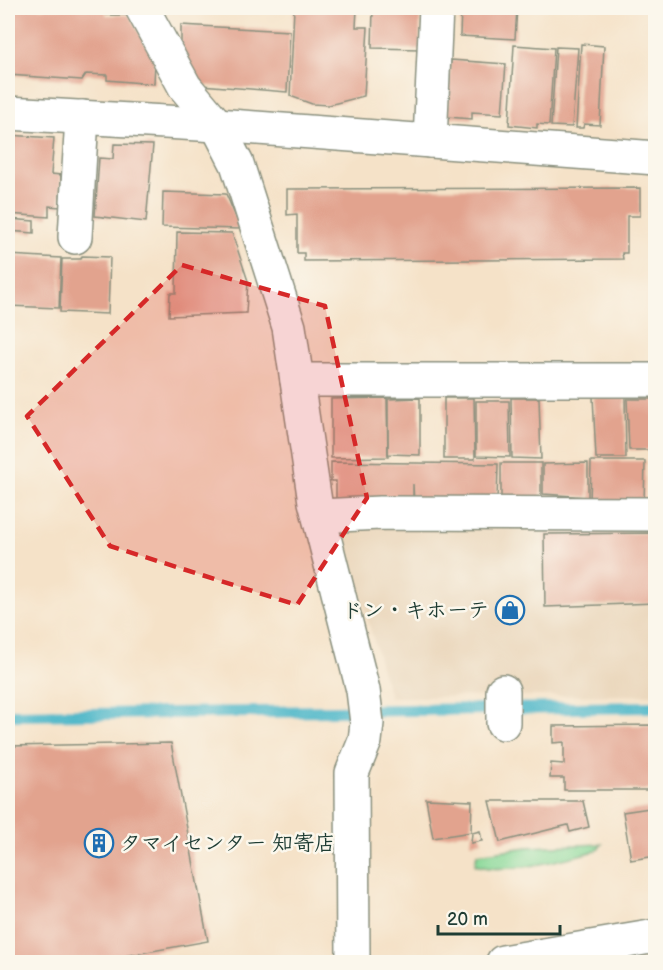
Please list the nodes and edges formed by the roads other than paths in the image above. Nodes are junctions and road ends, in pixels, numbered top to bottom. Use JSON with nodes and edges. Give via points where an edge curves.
{"nodes":[{"id":1,"x":142,"y":8,"type":"edge"},
{"id":2,"x":436,"y":8,"type":"edge"},
{"id":3,"x":8,"y":113,"type":"edge"},
{"id":4,"x":81,"y":117,"type":"junction"},
{"id":5,"x":217,"y":125,"type":"junction"},
{"id":6,"x":430,"y":141,"type":"junction"},
{"id":7,"x":656,"y":158,"type":"edge"},
{"id":8,"x":75,"y":237,"type":"dead end"},
{"id":9,"x":297,"y":380,"type":"junction"},
{"id":10,"x":656,"y":380,"type":"edge"},
{"id":11,"x":656,"y":514,"type":"edge"},
{"id":12,"x":319,"y":516,"type":"junction"},
{"id":13,"x":503,"y":691,"type":"dead end"},
{"id":14,"x":503,"y":723,"type":"dead end"},
{"id":15,"x":656,"y":936,"type":"edge"},
{"id":16,"x":353,"y":963,"type":"edge"},
{"id":17,"x":503,"y":963,"type":"edge"}],
"edges":[{"from":1,"to":5,"type":"main road","via":[[185,87]]},
{"from":2,"to":6,"type":"main road"},
{"from":3,"to":4,"type":"main road"},
{"from":4,"to":5,"type":"main road"},
{"from":4,"to":8,"type":"main road"},
{"from":5,"to":6,"type":"main road"},
{"from":5,"to":9,"type":"main road","via":[[237,164],[289,327]]},
{"from":6,"to":7,"type":"main road"},
{"from":9,"to":10,"type":"main road"},
{"from":9,"to":12,"type":"main road"},
{"from":11,"to":12,"type":"main road"},
{"from":12,"to":16,"type":"main road","via":[[363,690],[367,723],[365,741],[352,773]]},
{"from":13,"to":14,"type":"main road"},
{"from":15,"to":17,"type":"main road"}]}
